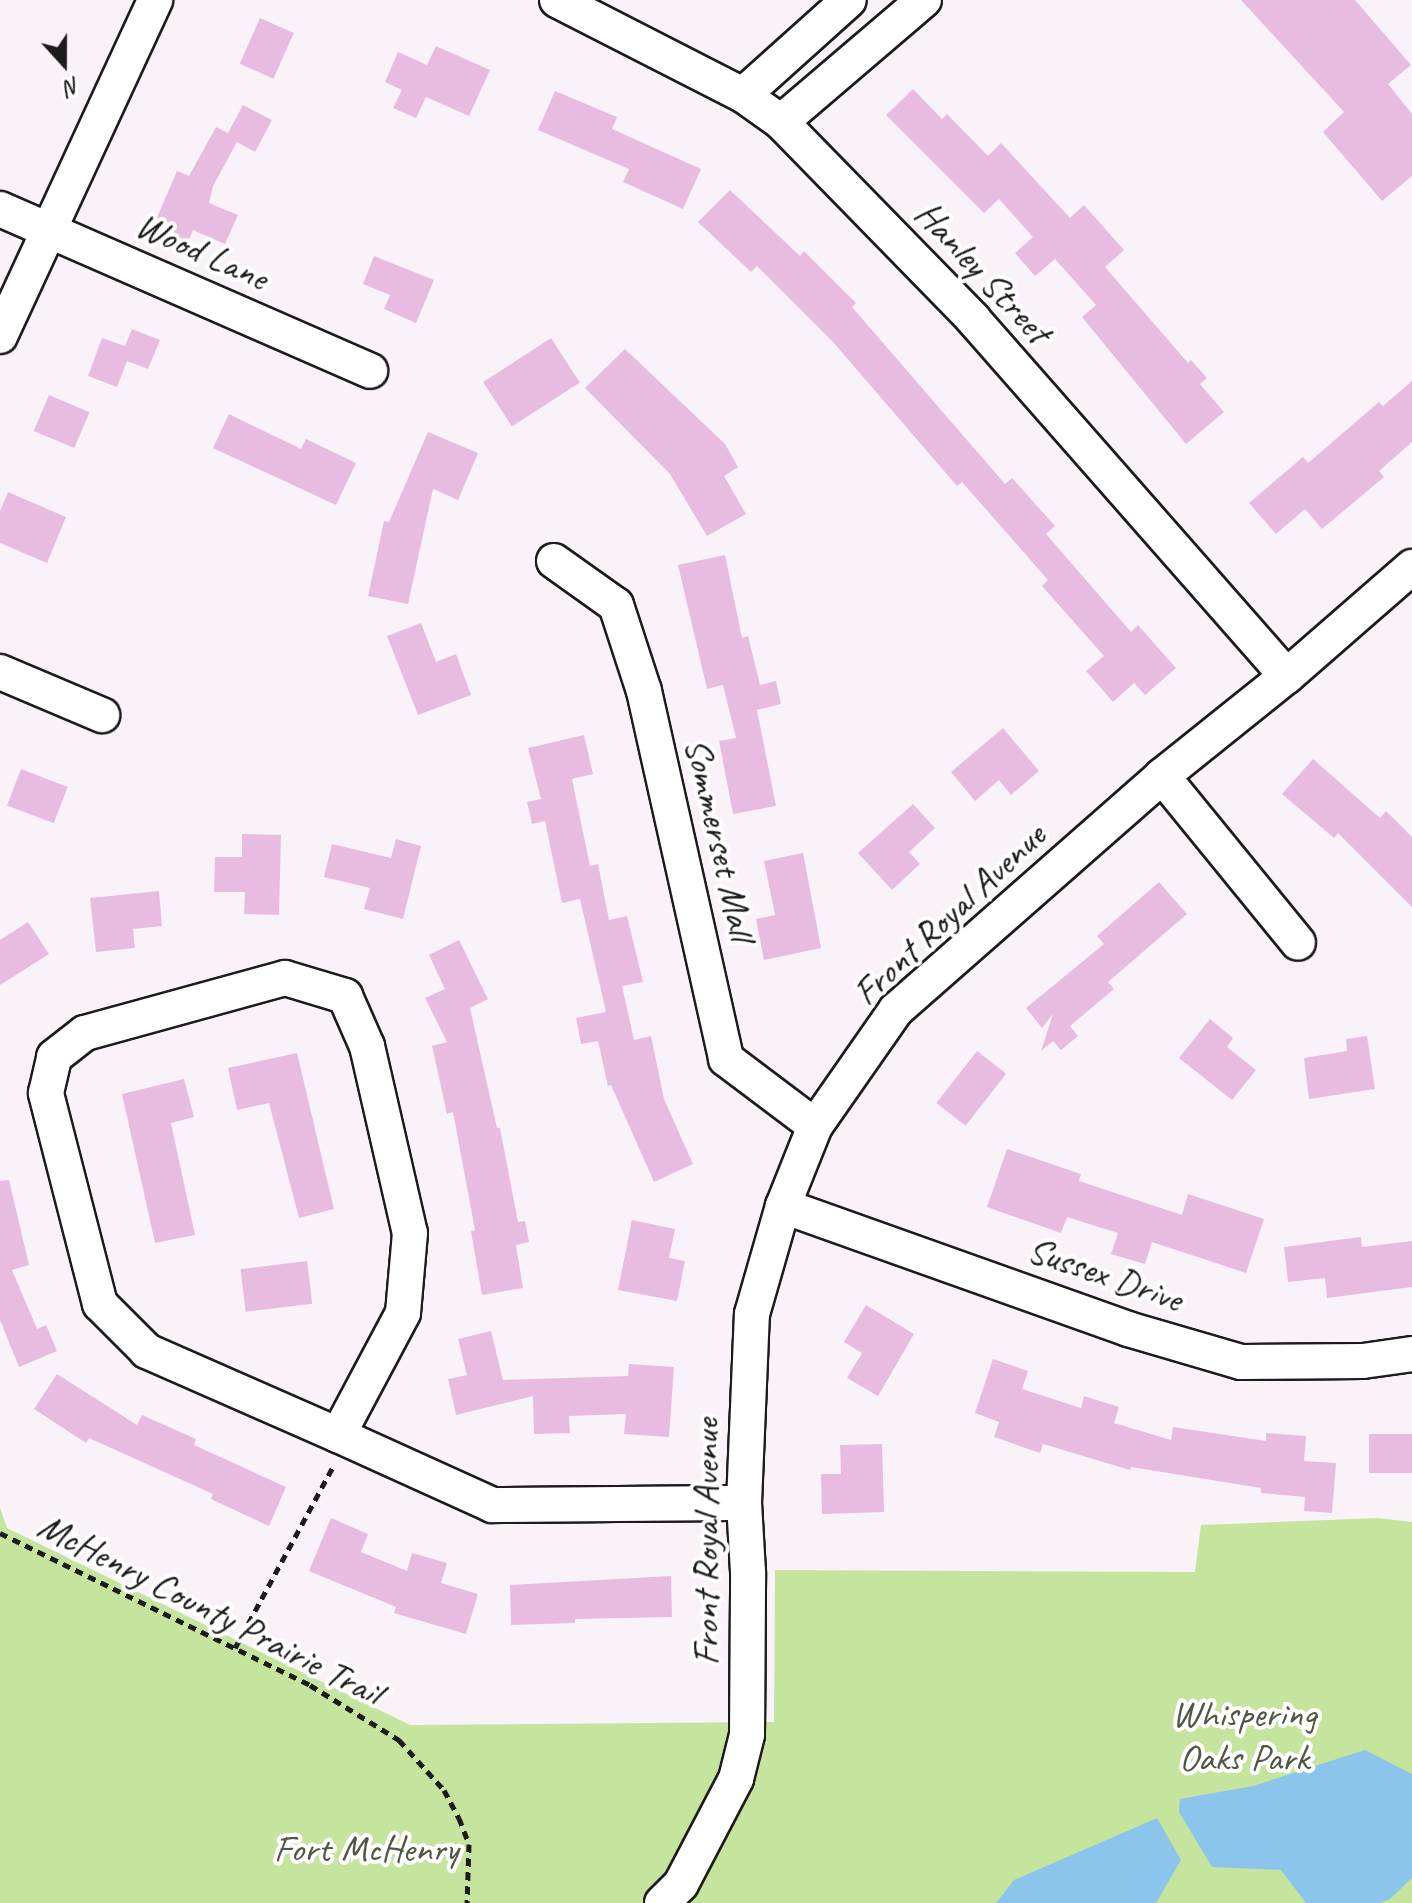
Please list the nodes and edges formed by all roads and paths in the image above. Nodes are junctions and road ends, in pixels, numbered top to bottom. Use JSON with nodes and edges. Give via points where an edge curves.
{"nodes":[{"id":1,"x":155,"y":0,"type":"edge"},
{"id":2,"x":557,"y":0,"type":"edge"},
{"id":3,"x":849,"y":0,"type":"edge"},
{"id":4,"x":924,"y":0,"type":"edge"},
{"id":5,"x":743,"y":95,"type":"junction"},
{"id":6,"x":781,"y":122,"type":"junction"},
{"id":7,"x":0,"y":209,"type":"edge"},
{"id":8,"x":51,"y":231,"type":"junction"},
{"id":9,"x":0,"y":336,"type":"edge"},
{"id":10,"x":370,"y":371,"type":"dead end"},
{"id":11,"x":554,"y":561,"type":"dead end"},
{"id":12,"x":1412,"y":567,"type":"edge"},
{"id":13,"x":0,"y":672,"type":"edge"},
{"id":14,"x":1287,"y":676,"type":"junction"},
{"id":15,"x":102,"y":715,"type":"dead end"},
{"id":16,"x":1162,"y":776,"type":"junction"},
{"id":17,"x":1298,"y":943,"type":"dead end"},
{"id":18,"x":815,"y":1126,"type":"junction"},
{"id":19,"x":783,"y":1206,"type":"junction"},
{"id":20,"x":1412,"y":1354,"type":"edge"},
{"id":21,"x":343,"y":1438,"type":"junction"},
{"id":22,"x":744,"y":1503,"type":"junction"},
{"id":23,"x":0,"y":1533,"type":"edge"},
{"id":24,"x":235,"y":1648,"type":"junction"},
{"id":25,"x":467,"y":1903,"type":"edge"},
{"id":26,"x":662,"y":1903,"type":"edge"}],
"edges":[{"from":1,"to":8,"type":"street"},
{"from":2,"to":5,"type":"street","name":"Hanley Street"},
{"from":3,"to":5,"type":"street"},
{"from":4,"to":6,"type":"street"},
{"from":5,"to":6,"type":"street","name":"Hanley Street"},
{"from":6,"to":14,"type":"street","name":"Hanley Street","via":[[973,319]]},
{"from":7,"to":8,"type":"street","name":"Wood Lane"},
{"from":8,"to":9,"type":"street"},
{"from":8,"to":10,"type":"street","name":"Wood Lane"},
{"from":11,"to":18,"type":"street","name":"Sommerset Mall","via":[[616,605],[644,691],[726,1059]]},
{"from":12,"to":14,"type":"street","name":"Front Royal Avenue"},
{"from":13,"to":15,"type":"street"},
{"from":14,"to":16,"type":"street","name":"Front Royal Avenue"},
{"from":16,"to":17,"type":"street"},
{"from":16,"to":18,"type":"street","name":"Front Royal Avenue","via":[[896,1010]]},
{"from":18,"to":19,"type":"street","name":"Front Royal Avenue"},
{"from":19,"to":20,"type":"street","name":"Sussex Drive","via":[[1128,1329],[1241,1362],[1363,1361]]},
{"from":19,"to":22,"type":"street","name":"Front Royal Avenue","via":[[752,1314]]},
{"from":21,"to":21,"type":"street","via":[[147,1351],[100,1304],[46,1093],[54,1057],[85,1033],[285,978],[345,996],[367,1046],[410,1233],[403,1313]]},
{"from":21,"to":22,"type":"street","via":[[492,1505]]},
{"from":21,"to":24,"type":"path"},
{"from":22,"to":26,"type":"street","name":"Front Royal Avenue","via":[[747,1735],[736,1779],[681,1884]]},
{"from":23,"to":24,"type":"path","name":"McHenry County Prairie Trail"},
{"from":24,"to":25,"type":"path","name":"McHenry County Prairie Trail","via":[[310,1685],[399,1740],[430,1772],[469,1844]]}]}
